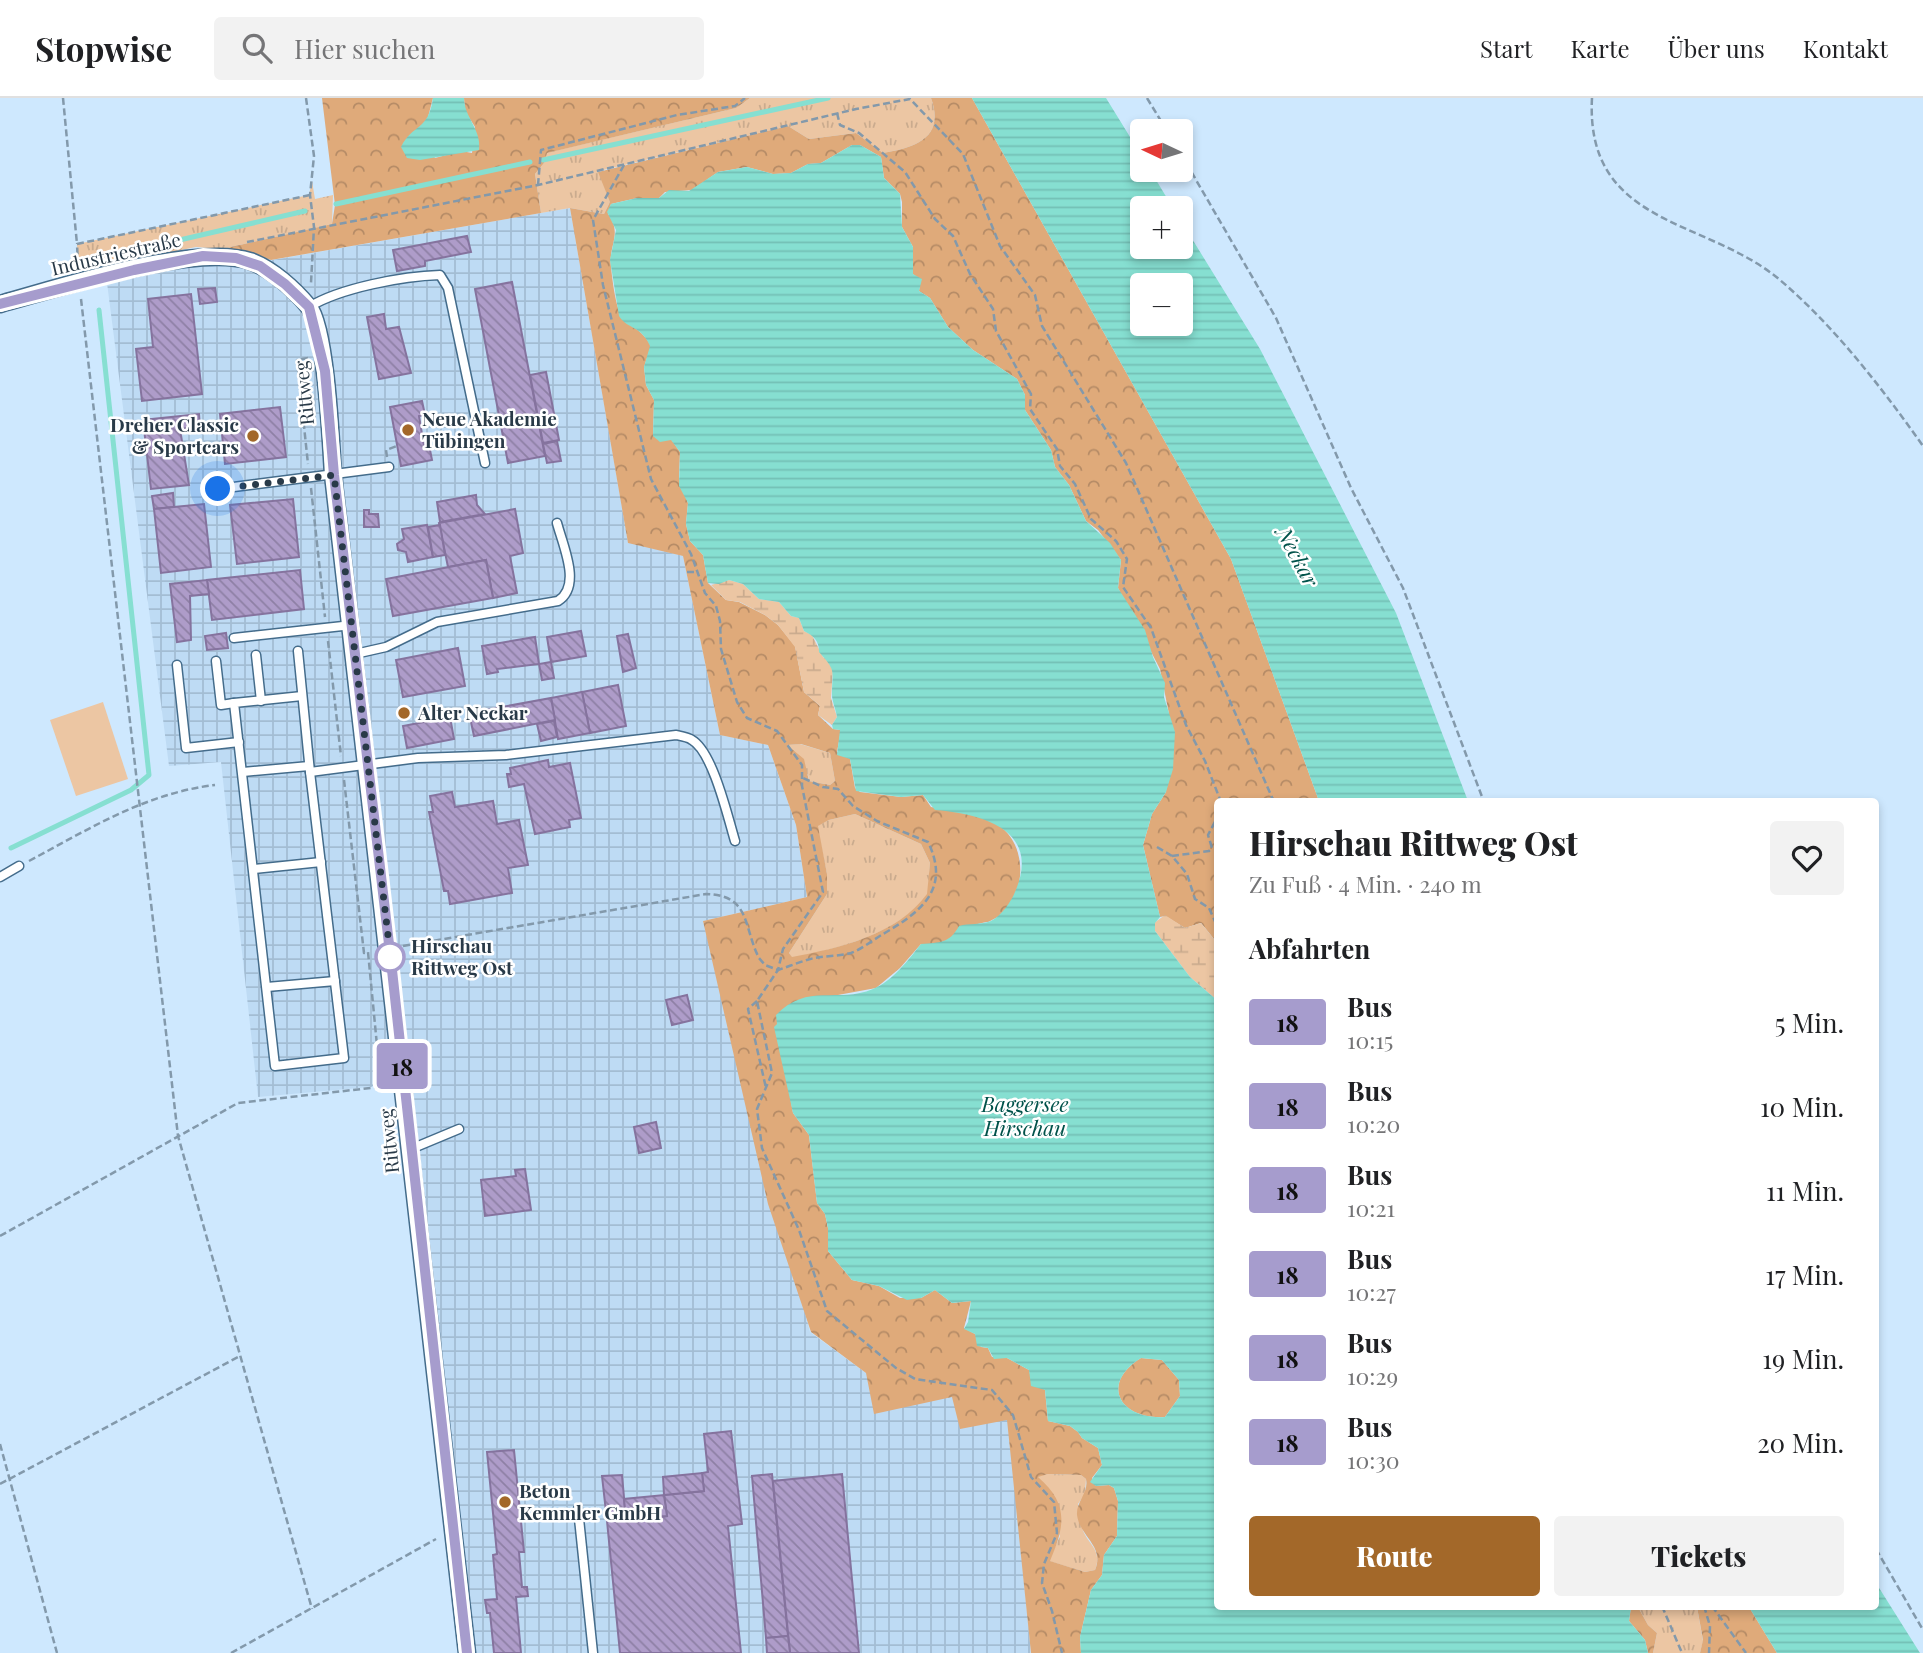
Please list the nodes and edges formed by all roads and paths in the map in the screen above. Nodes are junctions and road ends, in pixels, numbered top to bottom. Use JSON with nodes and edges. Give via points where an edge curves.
{"nodes":[{"id":1,"x":63,"y":98,"type":"edge"},
{"id":2,"x":306,"y":98,"type":"edge"},
{"id":3,"x":745,"y":98,"type":"edge"},
{"id":4,"x":910,"y":98,"type":"edge"},
{"id":5,"x":1147,"y":98,"type":"edge"},
{"id":6,"x":1592,"y":98,"type":"edge"},
{"id":7,"x":837,"y":113,"type":"junction"},
{"id":8,"x":1160,"y":119,"type":"edge"},
{"id":9,"x":624,"y":166,"type":"junction"},
{"id":10,"x":1194,"y":177,"type":"edge"},
{"id":11,"x":538,"y":185,"type":"junction"},
{"id":12,"x":310,"y":195,"type":"junction"},
{"id":13,"x":314,"y":227,"type":"junction"},
{"id":14,"x":77,"y":244,"type":"junction"},
{"id":15,"x":236,"y":245,"type":"dead end"},
{"id":16,"x":79,"y":283,"type":"junction"},
{"id":17,"x":0,"y":304,"type":"edge"},
{"id":18,"x":309,"y":307,"type":"junction"},
{"id":19,"x":322,"y":357,"type":"junction"},
{"id":20,"x":1923,"y":446,"type":"edge"},
{"id":21,"x":485,"y":463,"type":"dead end"},
{"id":22,"x":389,"y":467,"type":"dead end"},
{"id":23,"x":334,"y":475,"type":"junction"},
{"id":24,"x":310,"y":478,"type":"junction"},
{"id":25,"x":218,"y":489,"type":"dead end"},
{"id":26,"x":557,"y":523,"type":"dead end"},
{"id":27,"x":687,"y":572,"type":"dead end"},
{"id":28,"x":698,"y":572,"type":"junction"},
{"id":29,"x":352,"y":625,"type":"junction"},
{"id":30,"x":326,"y":628,"type":"junction"},
{"id":31,"x":234,"y":638,"type":"dead end"},
{"id":32,"x":298,"y":651,"type":"dead end"},
{"id":33,"x":355,"y":654,"type":"junction"},
{"id":34,"x":256,"y":655,"type":"dead end"},
{"id":35,"x":216,"y":661,"type":"dead end"},
{"id":36,"x":177,"y":665,"type":"dead end"},
{"id":37,"x":303,"y":696,"type":"junction"},
{"id":38,"x":261,"y":701,"type":"junction"},
{"id":39,"x":234,"y":704,"type":"junction"},
{"id":40,"x":239,"y":742,"type":"junction"},
{"id":41,"x":368,"y":766,"type":"junction"},
{"id":42,"x":310,"y":769,"type":"junction"},
{"id":43,"x":342,"y":769,"type":"junction"},
{"id":44,"x":243,"y":772,"type":"junction"},
{"id":45,"x":803,"y":778,"type":"junction"},
{"id":46,"x":215,"y":785,"type":"dead end"},
{"id":47,"x":1219,"y":798,"type":"edge"},
{"id":48,"x":1272,"y":798,"type":"edge"},
{"id":49,"x":1482,"y":798,"type":"edge"},
{"id":50,"x":140,"y":803,"type":"junction"},
{"id":51,"x":1214,"y":824,"type":"edge"},
{"id":52,"x":735,"y":841,"type":"dead end"},
{"id":53,"x":1157,"y":847,"type":"dead end"},
{"id":54,"x":1172,"y":856,"type":"junction"},
{"id":55,"x":321,"y":862,"type":"junction"},
{"id":56,"x":19,"y":866,"type":"joint"},
{"id":57,"x":254,"y":869,"type":"junction"},
{"id":58,"x":0,"y":877,"type":"edge"},
{"id":59,"x":1214,"y":919,"type":"edge"},
{"id":60,"x":389,"y":947,"type":"junction"},
{"id":61,"x":778,"y":970,"type":"junction"},
{"id":62,"x":335,"y":981,"type":"junction"},
{"id":63,"x":267,"y":987,"type":"junction"},
{"id":64,"x":757,"y":1001,"type":"junction"},
{"id":65,"x":403,"y":1084,"type":"junction"},
{"id":66,"x":381,"y":1087,"type":"junction"},
{"id":67,"x":766,"y":1088,"type":"junction"},
{"id":68,"x":459,"y":1129,"type":"dead end"},
{"id":69,"x":178,"y":1136,"type":"junction"},
{"id":70,"x":411,"y":1149,"type":"junction"},
{"id":71,"x":0,"y":1236,"type":"edge"},
{"id":72,"x":240,"y":1356,"type":"junction"},
{"id":73,"x":0,"y":1444,"type":"edge"},
{"id":74,"x":9,"y":1480,"type":"junction"},
{"id":75,"x":0,"y":1484,"type":"edge"},
{"id":76,"x":578,"y":1509,"type":"dead end"},
{"id":77,"x":453,"y":1531,"type":"junction"},
{"id":78,"x":1879,"y":1554,"type":"edge"},
{"id":79,"x":312,"y":1609,"type":"junction"},
{"id":80,"x":1664,"y":1610,"type":"edge"},
{"id":81,"x":1705,"y":1610,"type":"edge"},
{"id":82,"x":1715,"y":1610,"type":"edge"},
{"id":83,"x":1923,"y":1630,"type":"edge"},
{"id":84,"x":57,"y":1653,"type":"edge"},
{"id":85,"x":231,"y":1653,"type":"edge"},
{"id":86,"x":467,"y":1653,"type":"edge"},
{"id":87,"x":593,"y":1653,"type":"edge"},
{"id":88,"x":1062,"y":1653,"type":"edge"},
{"id":89,"x":1682,"y":1653,"type":"edge"},
{"id":90,"x":1709,"y":1653,"type":"edge"},
{"id":91,"x":1746,"y":1653,"type":"edge"}],
"edges":[{"from":1,"to":14,"type":"path"},
{"from":2,"to":12,"type":"path","via":[[314,156]]},
{"from":3,"to":11,"type":"path","via":[[734,106],[677,115],[541,150]]},
{"from":4,"to":7,"type":"path"},
{"from":4,"to":48,"type":"path","via":[[963,154],[1000,246],[1035,295],[1042,326],[1126,463]]},
{"from":5,"to":8,"type":"path"},
{"from":6,"to":20,"type":"path","via":[[1593,127],[1602,158],[1628,197],[1651,214],[1743,256],[1780,279],[1832,333]]},
{"from":7,"to":9,"type":"path"},
{"from":7,"to":47,"type":"path","via":[[840,125],[867,139],[905,172],[934,219],[953,236],[993,309],[996,331],[1031,394],[1030,409],[1057,449],[1060,466],[1075,484],[1091,519],[1110,534],[1127,559],[1123,587],[1151,628],[1186,725]]},
{"from":9,"to":11,"type":"path"},
{"from":9,"to":28,"type":"path","via":[[593,220],[603,285],[651,479]]},
{"from":10,"to":49,"type":"path","via":[[1276,318],[1352,488],[1403,588]]},
{"from":11,"to":13,"type":"path"},
{"from":12,"to":13,"type":"path"},
{"from":12,"to":14,"type":"path"},
{"from":13,"to":15,"type":"path"},
{"from":13,"to":18,"type":"path"},
{"from":14,"to":16,"type":"path"},
{"from":16,"to":17,"type":"street","name":"Industriestraße"},
{"from":16,"to":18,"type":"street","name":"Industriestraße","via":[[195,257],[236,258],[274,274]]},
{"from":16,"to":50,"type":"path"},
{"from":18,"to":19,"type":"street","name":"Rittweg"},
{"from":18,"to":21,"type":"lane","via":[[356,290],[440,275],[448,288]]},
{"from":19,"to":23,"type":"street","name":"Rittweg"},
{"from":19,"to":24,"type":"path","via":[[297,360]]},
{"from":22,"to":23,"type":"lane"},
{"from":23,"to":24,"type":"lane"},
{"from":23,"to":29,"type":"street","name":"Rittweg"},
{"from":24,"to":25,"type":"lane"},
{"from":24,"to":30,"type":"path"},
{"from":26,"to":33,"type":"lane","via":[[571,583],[566,596],[436,622],[386,647]]},
{"from":27,"to":28,"type":"path"},
{"from":28,"to":45,"type":"path","via":[[705,593],[716,606],[721,649],[737,702],[747,718],[777,731],[797,755]]},
{"from":29,"to":30,"type":"lane"},
{"from":29,"to":33,"type":"street","name":"Rittweg"},
{"from":30,"to":31,"type":"lane"},
{"from":30,"to":43,"type":"path"},
{"from":32,"to":37,"type":"lane"},
{"from":33,"to":41,"type":"street","name":"Rittweg"},
{"from":34,"to":38,"type":"lane"},
{"from":35,"to":39,"type":"lane","via":[[221,705]]},
{"from":36,"to":40,"type":"lane","via":[[186,748]]},
{"from":37,"to":38,"type":"lane"},
{"from":37,"to":42,"type":"lane"},
{"from":38,"to":39,"type":"lane"},
{"from":39,"to":40,"type":"lane"},
{"from":40,"to":44,"type":"lane"},
{"from":41,"to":43,"type":"lane"},
{"from":41,"to":52,"type":"lane","via":[[676,735],[701,749],[722,795]]},
{"from":41,"to":60,"type":"street","name":"Rittweg"},
{"from":42,"to":43,"type":"lane"},
{"from":42,"to":44,"type":"lane"},
{"from":42,"to":55,"type":"lane"},
{"from":43,"to":66,"type":"path","via":[[364,953],[368,952]]},
{"from":44,"to":57,"type":"lane"},
{"from":45,"to":61,"type":"path","via":[[823,892],[783,949]]},
{"from":45,"to":61,"type":"path","via":[[838,789],[853,806],[877,821],[928,842],[936,864],[934,885],[928,902],[852,953]]},
{"from":46,"to":50,"type":"path"},
{"from":50,"to":56,"type":"path"},
{"from":50,"to":69,"type":"path"},
{"from":51,"to":54,"type":"path","via":[[1208,835],[1209,851]]},
{"from":53,"to":54,"type":"path"},
{"from":54,"to":59,"type":"path","via":[[1187,874],[1195,899],[1209,908]]},
{"from":55,"to":57,"type":"lane"},
{"from":55,"to":62,"type":"lane"},
{"from":56,"to":58,"type":"lane"},
{"from":57,"to":63,"type":"lane"},
{"from":60,"to":61,"type":"path","via":[[719,894],[738,905],[759,958]]},
{"from":60,"to":65,"type":"street","name":"Rittweg"},
{"from":61,"to":64,"type":"path"},
{"from":62,"to":63,"type":"lane"},
{"from":62,"to":63,"type":"lane","via":[[344,1058],[275,1066]]},
{"from":64,"to":67,"type":"path","via":[[772,1073]]},
{"from":64,"to":67,"type":"path","via":[[748,1009]]},
{"from":65,"to":66,"type":"path"},
{"from":65,"to":70,"type":"street","name":"Rittweg"},
{"from":66,"to":69,"type":"path","via":[[246,1101]]},
{"from":67,"to":88,"type":"path","via":[[757,1109],[762,1148],[799,1230],[827,1311],[895,1368],[915,1379],[992,1390],[1013,1415],[1031,1478],[1054,1502],[1057,1533],[1044,1564],[1042,1583]]},
{"from":68,"to":70,"type":"lane"},
{"from":69,"to":71,"type":"path"},
{"from":69,"to":72,"type":"path"},
{"from":70,"to":77,"type":"street","name":"Rittweg"},
{"from":72,"to":74,"type":"path"},
{"from":72,"to":79,"type":"path"},
{"from":73,"to":74,"type":"path"},
{"from":74,"to":75,"type":"path"},
{"from":74,"to":84,"type":"path"},
{"from":76,"to":87,"type":"lane"},
{"from":77,"to":79,"type":"path"},
{"from":77,"to":86,"type":"street","name":"Rittweg"},
{"from":78,"to":83,"type":"path"},
{"from":79,"to":85,"type":"path"},
{"from":80,"to":89,"type":"path"},
{"from":81,"to":90,"type":"path"},
{"from":82,"to":91,"type":"path"}]}
